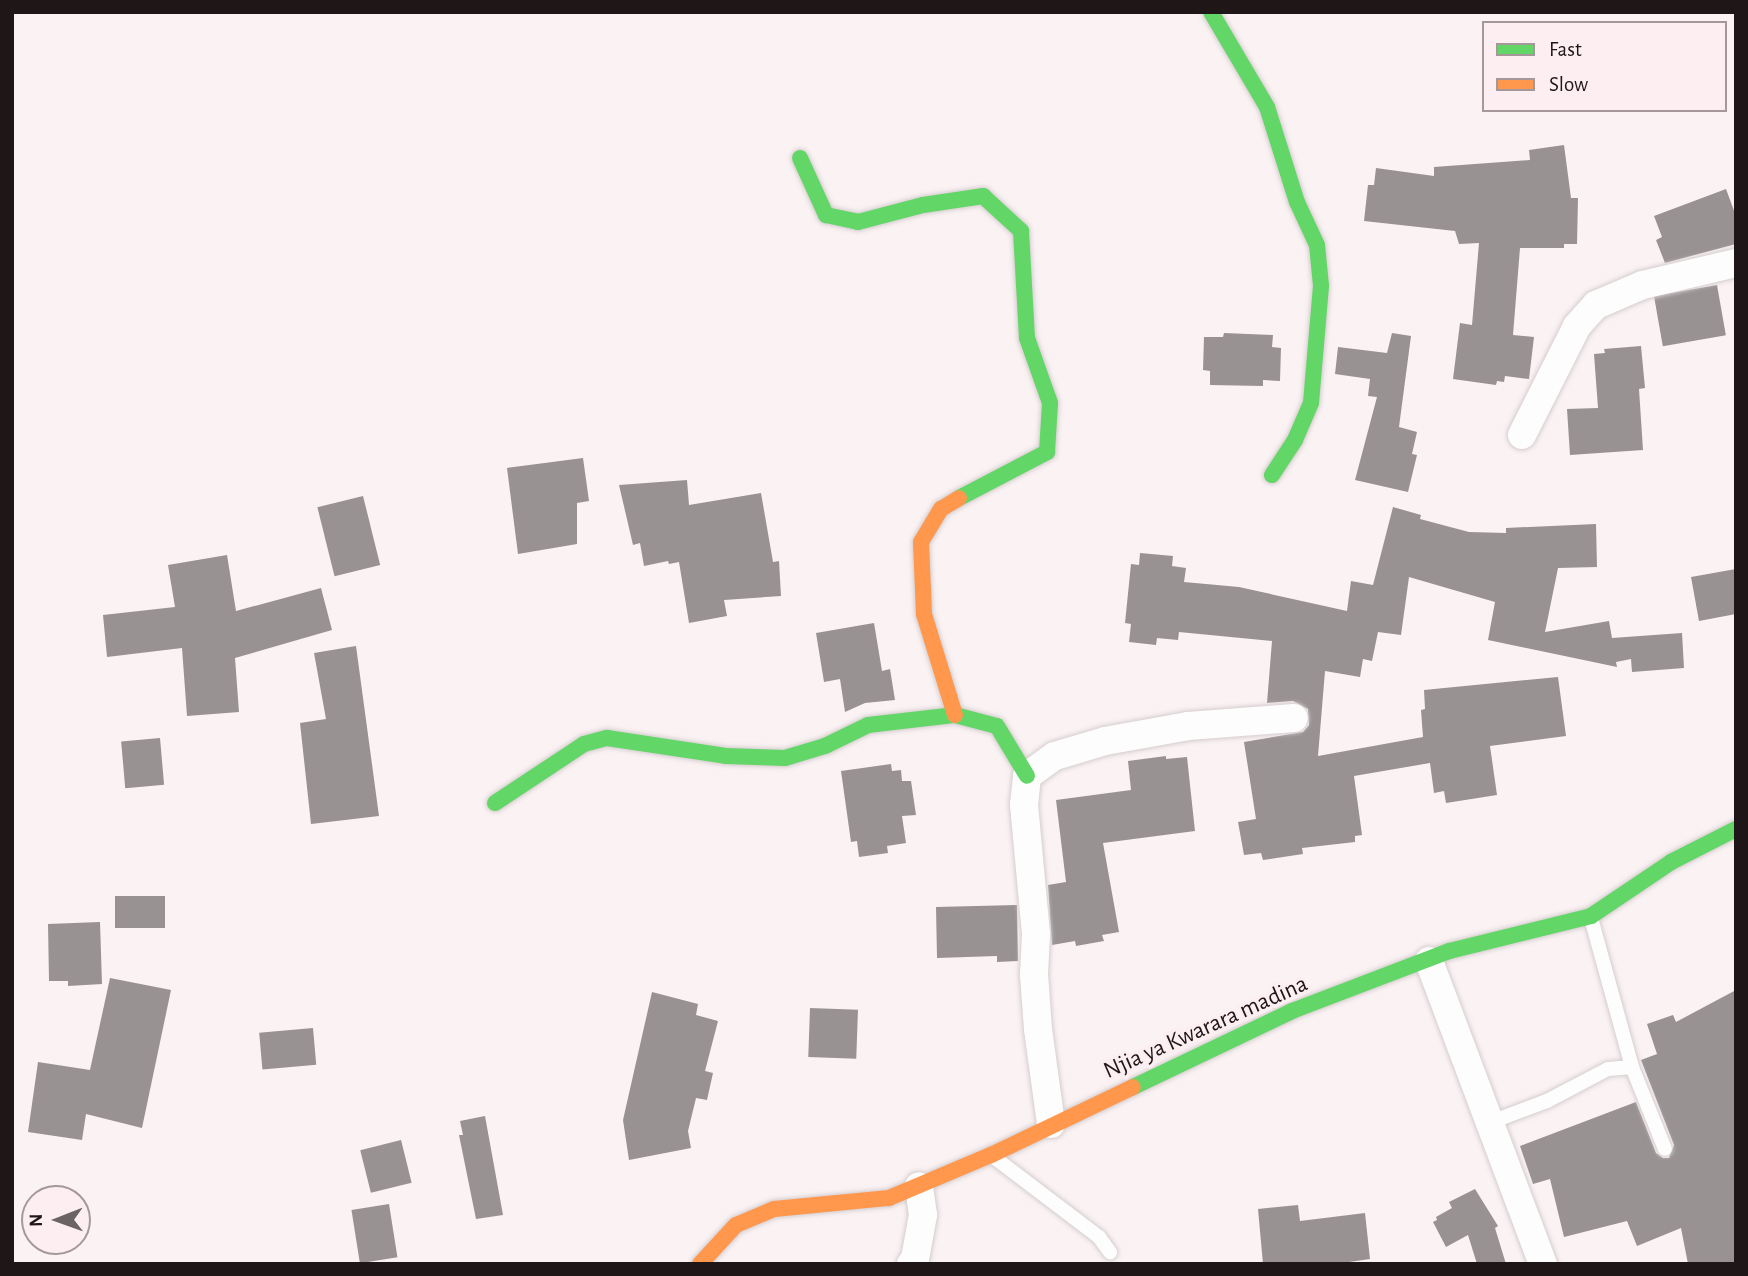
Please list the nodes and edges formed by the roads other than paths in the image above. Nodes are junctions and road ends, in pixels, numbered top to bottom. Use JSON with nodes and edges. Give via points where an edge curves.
{"nodes":[{"id":1,"x":1211,"y":12,"type":"edge"},
{"id":2,"x":800,"y":158,"type":"dead end"},
{"id":3,"x":1736,"y":263,"type":"edge"},
{"id":4,"x":1522,"y":435,"type":"dead end"},
{"id":5,"x":1272,"y":475,"type":"dead end"},
{"id":6,"x":955,"y":715,"type":"junction"},
{"id":7,"x":1294,"y":718,"type":"dead end"},
{"id":8,"x":1027,"y":776,"type":"junction"},
{"id":9,"x":495,"y":803,"type":"dead end"},
{"id":10,"x":1736,"y":829,"type":"edge"},
{"id":11,"x":1591,"y":916,"type":"junction"},
{"id":12,"x":1429,"y":961,"type":"junction"},
{"id":13,"x":1632,"y":1067,"type":"junction"},
{"id":14,"x":1491,"y":1122,"type":"junction"},
{"id":15,"x":1051,"y":1124,"type":"junction"},
{"id":16,"x":1665,"y":1149,"type":"dead end"},
{"id":17,"x":991,"y":1155,"type":"junction"},
{"id":18,"x":919,"y":1186,"type":"junction"},
{"id":19,"x":1110,"y":1252,"type":"dead end"},
{"id":20,"x":700,"y":1264,"type":"edge"},
{"id":21,"x":911,"y":1264,"type":"edge"},
{"id":22,"x":1543,"y":1264,"type":"edge"}],
"edges":[{"from":1,"to":5,"type":"street","via":[[1266,107],[1297,202],[1317,245],[1321,286],[1311,403]]},
{"from":2,"to":6,"type":"street","via":[[826,215],[858,222],[983,196],[1021,231],[1027,338],[1051,404],[1047,452],[941,509],[921,542],[924,614]]},
{"from":3,"to":4,"type":"street","via":[[1643,285],[1595,305],[1577,326]]},
{"from":6,"to":8,"type":"street","via":[[997,726]]},
{"from":6,"to":9,"type":"street","via":[[868,725],[825,746],[785,758],[726,756],[607,738],[584,744]]},
{"from":7,"to":8,"type":"street","via":[[1188,726],[1105,741],[1055,756]]},
{"from":8,"to":15,"type":"street","via":[[1024,805],[1036,934],[1037,1015]]},
{"from":10,"to":11,"type":"street","name":"Njia ya Kwarara madina","via":[[1671,862]]},
{"from":11,"to":12,"type":"street","name":"Njia ya Kwarara madina","via":[[1449,951]]},
{"from":11,"to":13,"type":"lane"},
{"from":12,"to":14,"type":"street"},
{"from":12,"to":15,"type":"street","name":"Njia ya Kwarara madina","via":[[1292,1011]]},
{"from":13,"to":14,"type":"lane","via":[[1608,1069],[1547,1101]]},
{"from":13,"to":16,"type":"lane"},
{"from":14,"to":22,"type":"street"},
{"from":15,"to":17,"type":"street","name":"Njia ya Kwarara madina"},
{"from":17,"to":18,"type":"street","name":"Njia ya Kwarara madina"},
{"from":17,"to":19,"type":"lane","via":[[1099,1237]]},
{"from":18,"to":20,"type":"street","name":"Njia ya Kwarara madina","via":[[888,1198],[774,1209],[736,1225]]},
{"from":18,"to":21,"type":"street","via":[[923,1215]]}]}
